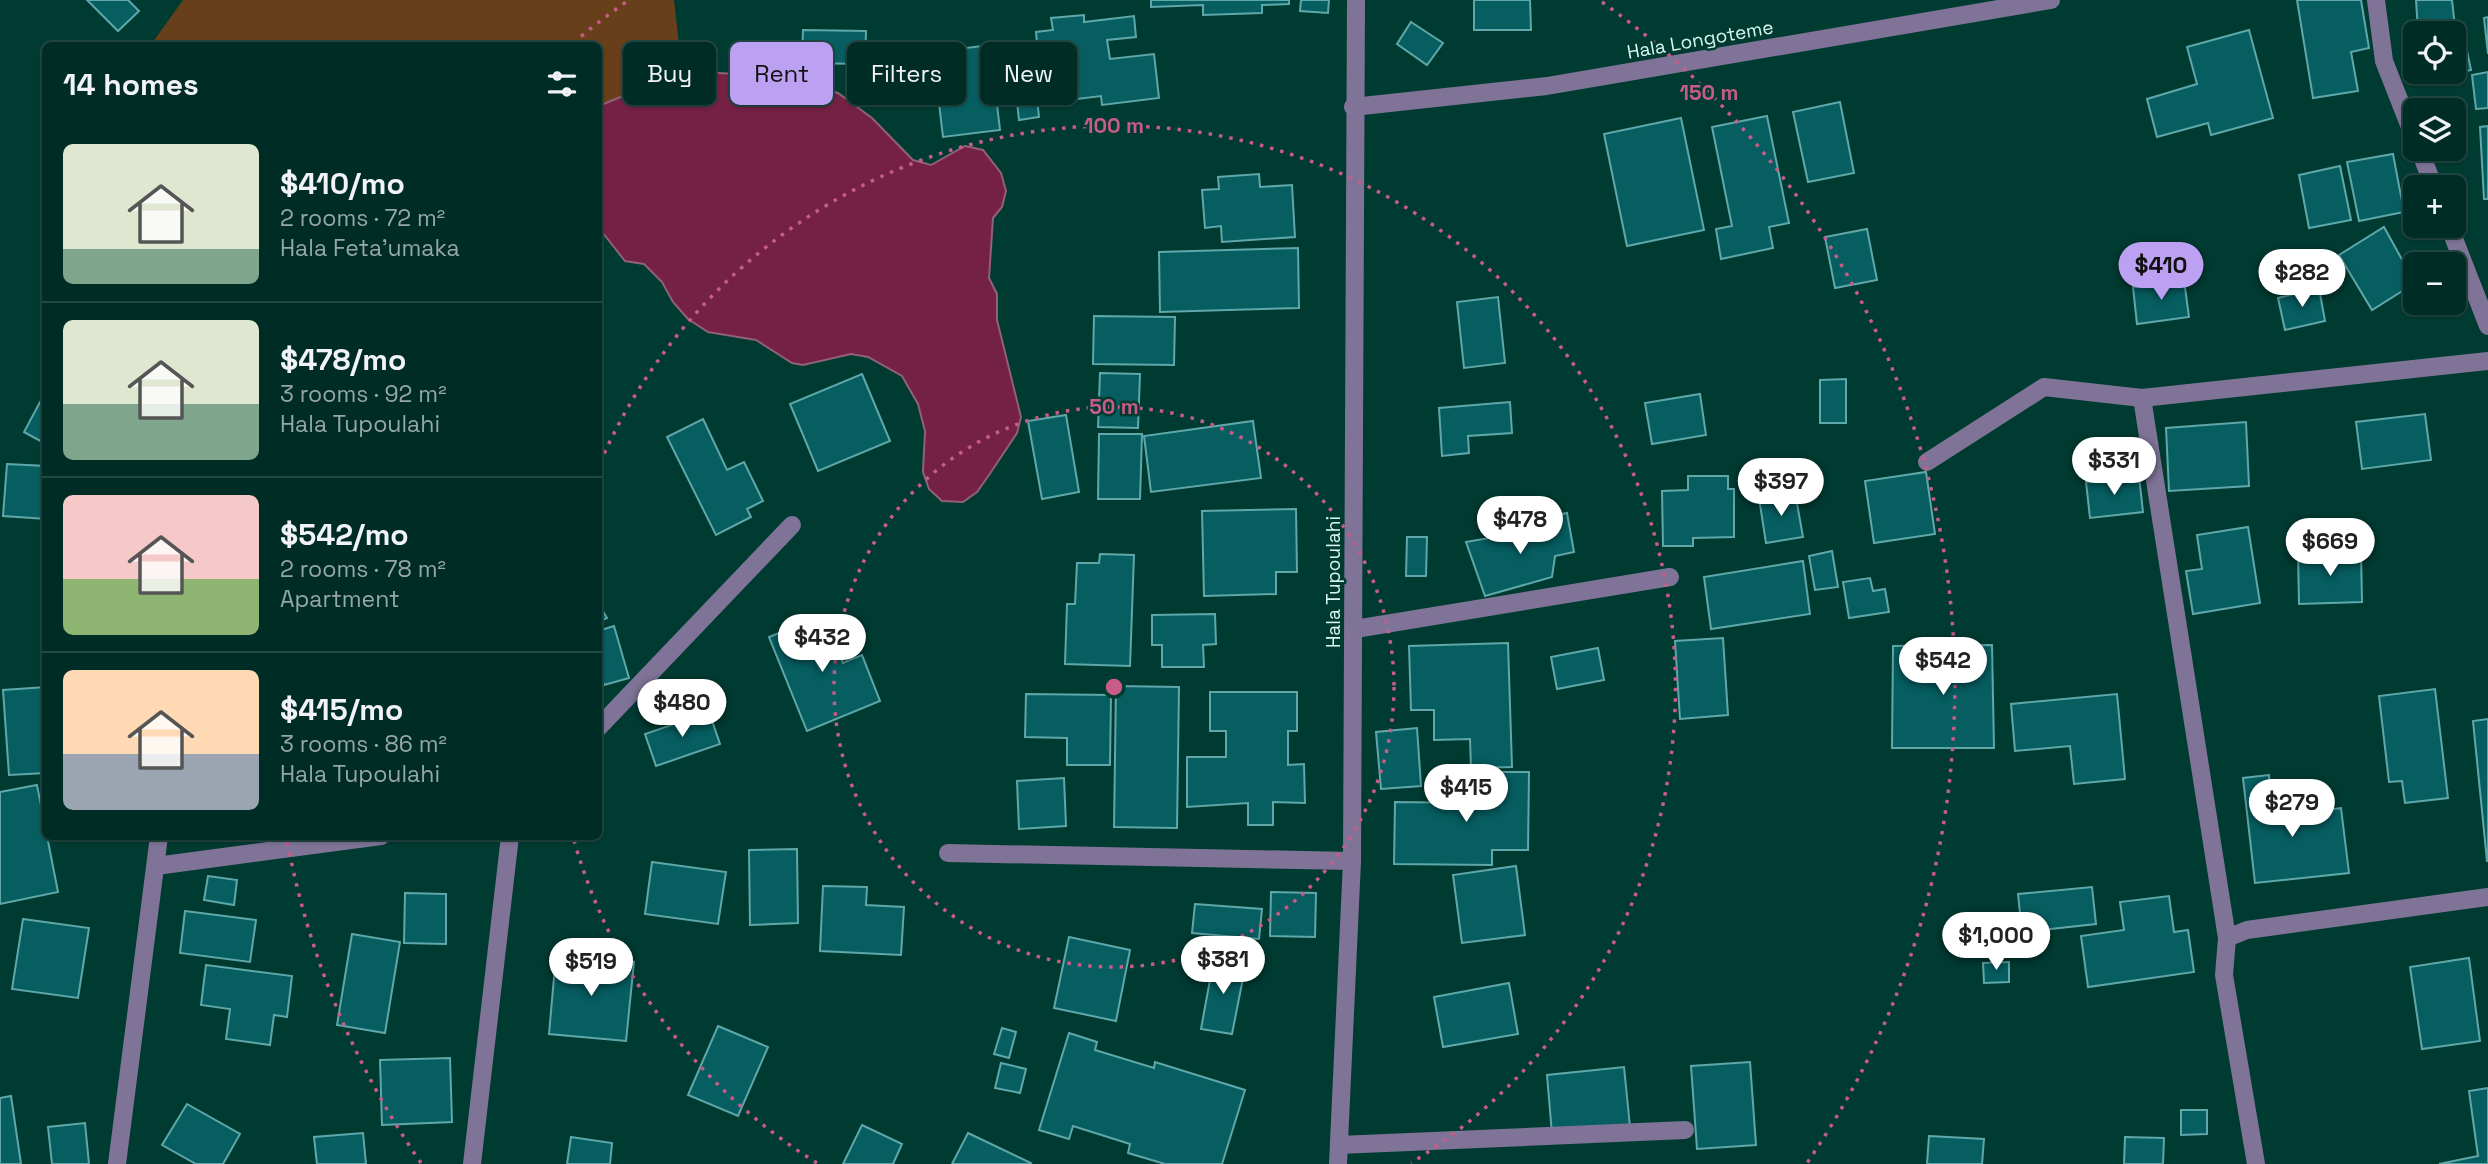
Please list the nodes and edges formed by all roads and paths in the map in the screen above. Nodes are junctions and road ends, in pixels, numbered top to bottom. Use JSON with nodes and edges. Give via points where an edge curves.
{"nodes":[{"id":1,"x":1356,"y":0,"type":"edge"},
{"id":2,"x":2051,"y":0,"type":"edge"},
{"id":3,"x":2376,"y":0,"type":"edge"},
{"id":4,"x":1353,"y":107,"type":"junction"},
{"id":5,"x":2403,"y":109,"type":"edge"},
{"id":6,"x":2454,"y":238,"type":"edge"},
{"id":7,"x":2488,"y":326,"type":"edge"},
{"id":8,"x":2488,"y":361,"type":"edge"},
{"id":9,"x":2142,"y":398,"type":"junction"},
{"id":10,"x":1927,"y":462,"type":"dead end"},
{"id":11,"x":792,"y":525,"type":"dead end"},
{"id":12,"x":1670,"y":577,"type":"dead end"},
{"id":13,"x":1355,"y":629,"type":"junction"},
{"id":14,"x":602,"y":724,"type":"edge"},
{"id":15,"x":159,"y":840,"type":"edge"},
{"id":16,"x":351,"y":840,"type":"edge"},
{"id":17,"x":510,"y":840,"type":"edge"},
{"id":18,"x":948,"y":853,"type":"dead end"},
{"id":19,"x":1352,"y":861,"type":"junction"},
{"id":20,"x":156,"y":866,"type":"junction"},
{"id":21,"x":2488,"y":897,"type":"edge"},
{"id":22,"x":2227,"y":937,"type":"junction"},
{"id":23,"x":1685,"y":1130,"type":"dead end"},
{"id":24,"x":1339,"y":1145,"type":"junction"},
{"id":25,"x":117,"y":1164,"type":"edge"},
{"id":26,"x":472,"y":1164,"type":"edge"},
{"id":27,"x":1338,"y":1164,"type":"edge"},
{"id":28,"x":2256,"y":1164,"type":"edge"}],
"edges":[{"from":1,"to":4,"type":"street","name":"Hala Tupoulahi"},
{"from":2,"to":4,"type":"street","name":"Hala Longoteme","via":[[1547,86]]},
{"from":3,"to":5,"type":"street","via":[[2384,61]]},
{"from":4,"to":13,"type":"street","name":"Hala Tupoulahi"},
{"from":6,"to":7,"type":"street"},
{"from":8,"to":9,"type":"street"},
{"from":9,"to":10,"type":"street","via":[[2044,387]]},
{"from":9,"to":22,"type":"street"},
{"from":11,"to":14,"type":"street"},
{"from":12,"to":13,"type":"street"},
{"from":13,"to":19,"type":"street","name":"Hala Tupoulahi"},
{"from":15,"to":20,"type":"street"},
{"from":16,"to":20,"type":"street"},
{"from":17,"to":26,"type":"street"},
{"from":18,"to":19,"type":"street"},
{"from":19,"to":24,"type":"street","name":"Hala Tupoulahi"},
{"from":20,"to":25,"type":"street"},
{"from":21,"to":22,"type":"street","via":[[2247,930]]},
{"from":22,"to":28,"type":"street","via":[[2224,975]]},
{"from":23,"to":24,"type":"street"},
{"from":24,"to":27,"type":"street","name":"Hala Tupoulahi"}]}
